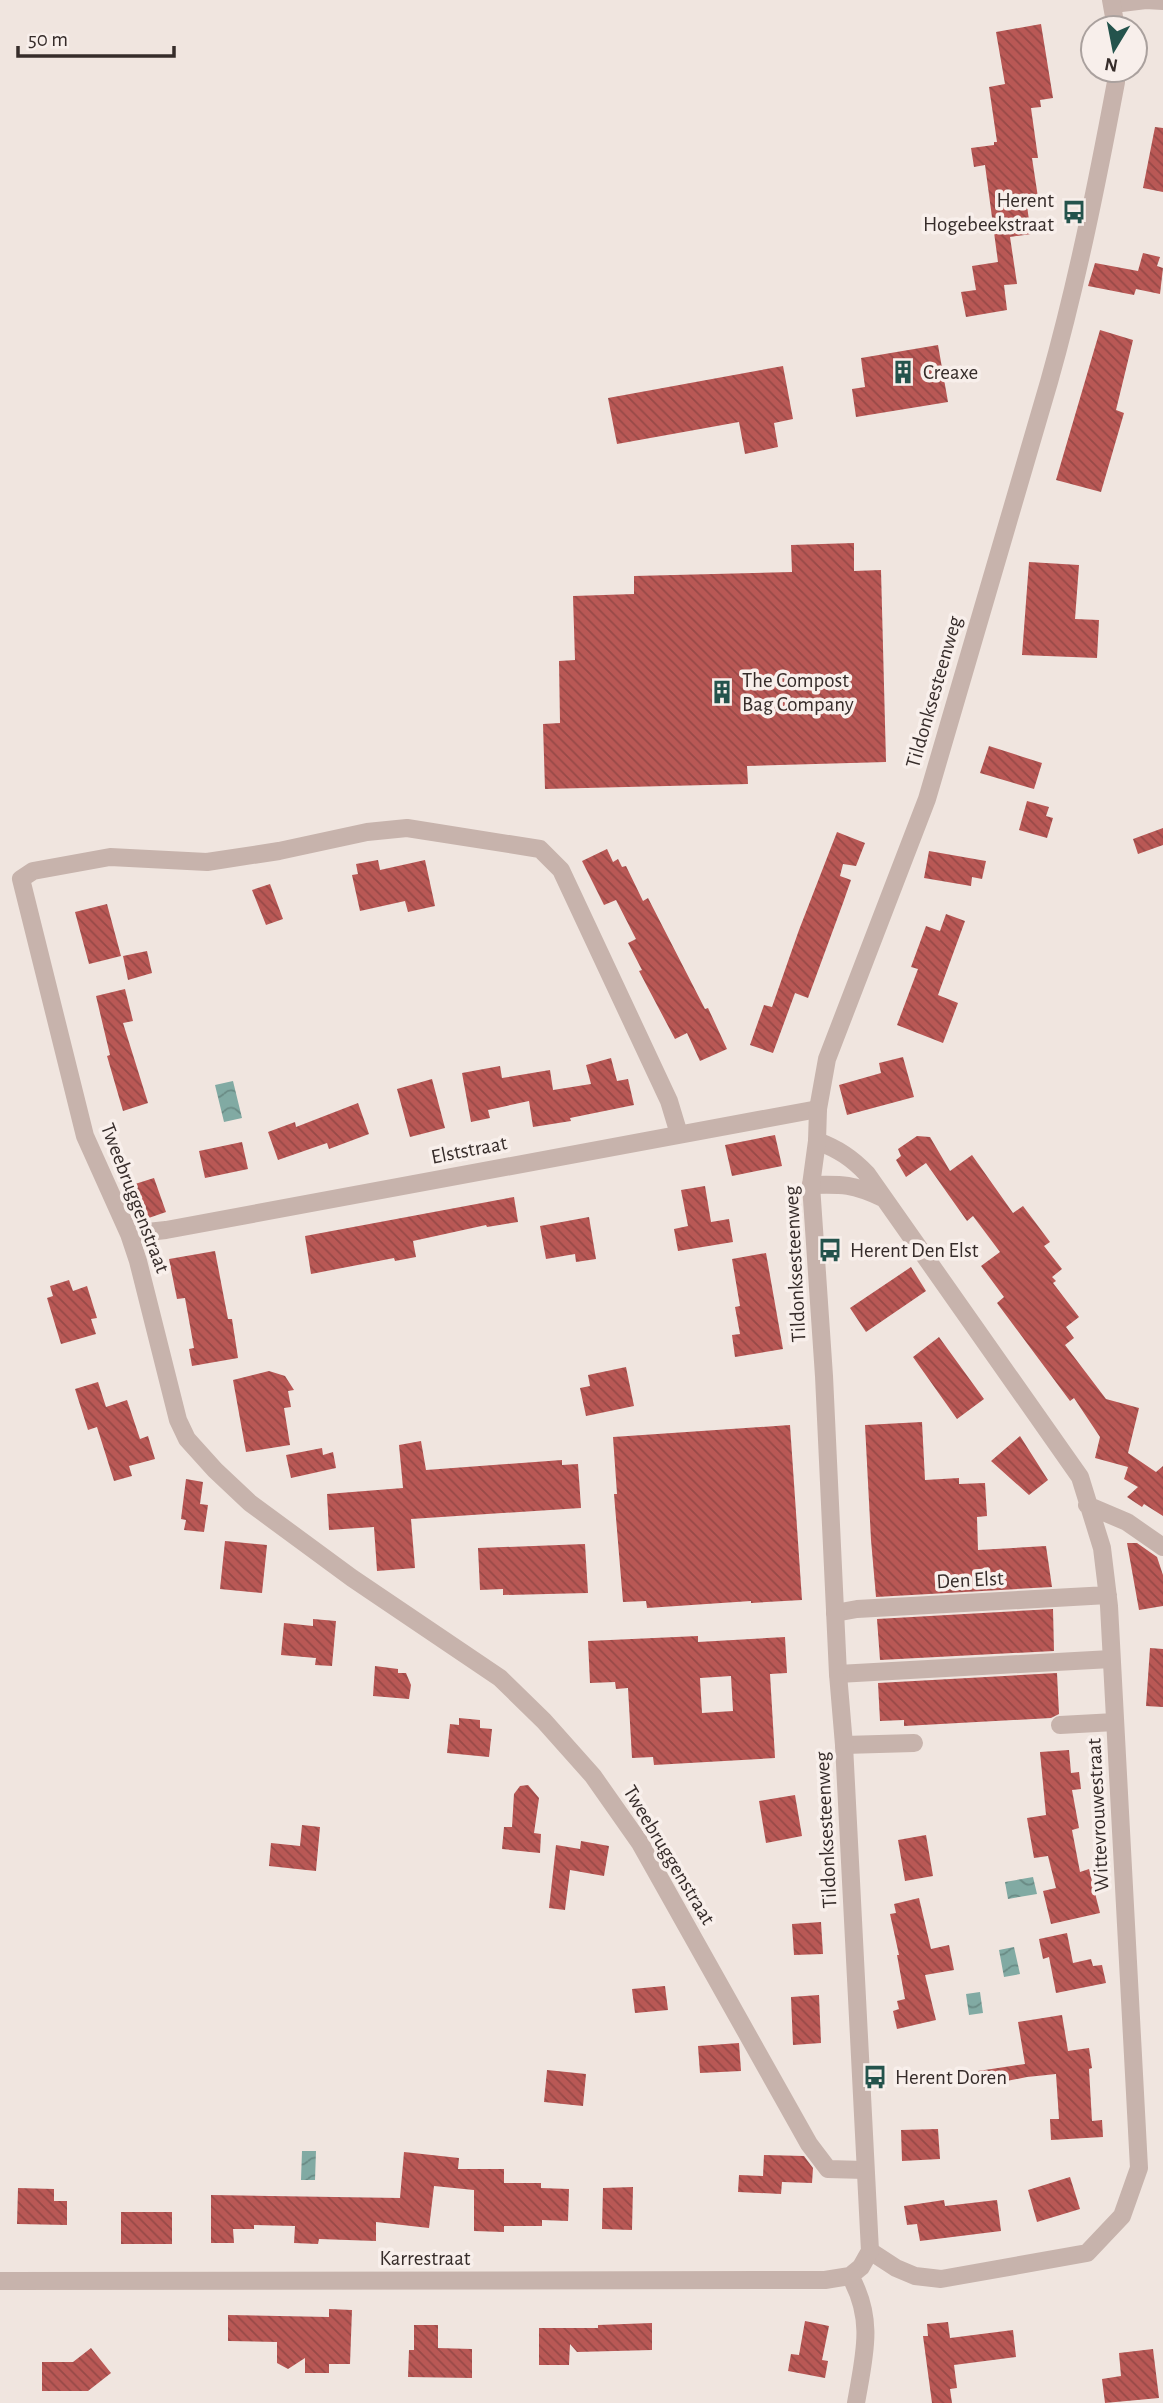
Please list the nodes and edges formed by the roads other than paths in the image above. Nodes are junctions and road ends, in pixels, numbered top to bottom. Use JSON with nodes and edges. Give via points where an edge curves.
{"nodes":[{"id":1,"x":1163,"y":1,"type":"edge"},
{"id":2,"x":1112,"y":2,"type":"edge"},
{"id":3,"x":1116,"y":84,"type":"edge"},
{"id":4,"x":818,"y":1109,"type":"junction"},
{"id":5,"x":679,"y":1134,"type":"junction"},
{"id":6,"x":817,"y":1141,"type":"junction"},
{"id":7,"x":811,"y":1185,"type":"junction"},
{"id":8,"x":883,"y":1198,"type":"junction"},
{"id":9,"x":129,"y":1234,"type":"junction"},
{"id":10,"x":1087,"y":1505,"type":"junction"},
{"id":11,"x":1163,"y":1547,"type":"edge"},
{"id":12,"x":1108,"y":1595,"type":"junction"},
{"id":13,"x":835,"y":1613,"type":"junction"},
{"id":14,"x":1111,"y":1659,"type":"junction"},
{"id":15,"x":838,"y":1674,"type":"junction"},
{"id":16,"x":1115,"y":1722,"type":"junction"},
{"id":17,"x":1060,"y":1725,"type":"dead end"},
{"id":18,"x":914,"y":1743,"type":"dead end"},
{"id":19,"x":845,"y":1745,"type":"junction"},
{"id":20,"x":865,"y":2170,"type":"junction"},
{"id":21,"x":870,"y":2250,"type":"junction"},
{"id":22,"x":850,"y":2276,"type":"junction"},
{"id":23,"x":0,"y":2281,"type":"edge"},
{"id":24,"x":856,"y":2403,"type":"edge"}],
"edges":[{"from":1,"to":2,"type":"street"},
{"from":3,"to":4,"type":"street","name":"Tildonksesteenweg","via":[[1091,213],[1049,382],[927,799],[827,1059]]},
{"from":4,"to":5,"type":"street","name":"Elststraat"},
{"from":4,"to":6,"type":"street","name":"Tildonksesteenweg"},
{"from":5,"to":9,"type":"street","name":"Elststraat"},
{"from":5,"to":9,"type":"street","name":"Tweebruggenstraat","via":[[669,1101],[561,870],[540,849],[407,828],[207,862],[110,857],[33,871],[21,879],[85,1136]]},
{"from":6,"to":7,"type":"street","name":"Tildonksesteenweg"},
{"from":6,"to":8,"type":"street","name":"Wittevrouwestraat","via":[[852,1159]]},
{"from":7,"to":8,"type":"street","via":[[845,1184]]},
{"from":7,"to":13,"type":"street","name":"Tildonksesteenweg"},
{"from":8,"to":10,"type":"street","name":"Wittevrouwestraat","via":[[1080,1477]]},
{"from":9,"to":20,"type":"street","name":"Tweebruggenstraat","via":[[187,1439],[250,1503],[342,1572],[500,1678],[544,1721],[593,1776],[640,1843],[808,2144],[828,2169]]},
{"from":10,"to":11,"type":"street","via":[[1127,1522]]},
{"from":10,"to":12,"type":"street","name":"Wittevrouwestraat","via":[[1102,1548]]},
{"from":12,"to":13,"type":"street","name":"Den Elst"},
{"from":12,"to":14,"type":"street","name":"Wittevrouwestraat"},
{"from":13,"to":15,"type":"street","name":"Tildonksesteenweg"},
{"from":14,"to":15,"type":"street"},
{"from":14,"to":16,"type":"street","name":"Wittevrouwestraat"},
{"from":15,"to":19,"type":"street","name":"Tildonksesteenweg"},
{"from":16,"to":17,"type":"street"},
{"from":16,"to":21,"type":"street","name":"Wittevrouwestraat","via":[[1139,2168],[1122,2216],[1087,2253],[942,2279],[915,2276]]},
{"from":18,"to":19,"type":"street"},
{"from":19,"to":20,"type":"street","name":"Tildonksesteenweg"},
{"from":20,"to":21,"type":"street","name":"Tildonksesteenweg"},
{"from":21,"to":22,"type":"street"},
{"from":22,"to":23,"type":"street","name":"Karrestraat","via":[[825,2280]]},
{"from":22,"to":24,"type":"street","via":[[867,2326]]}]}
